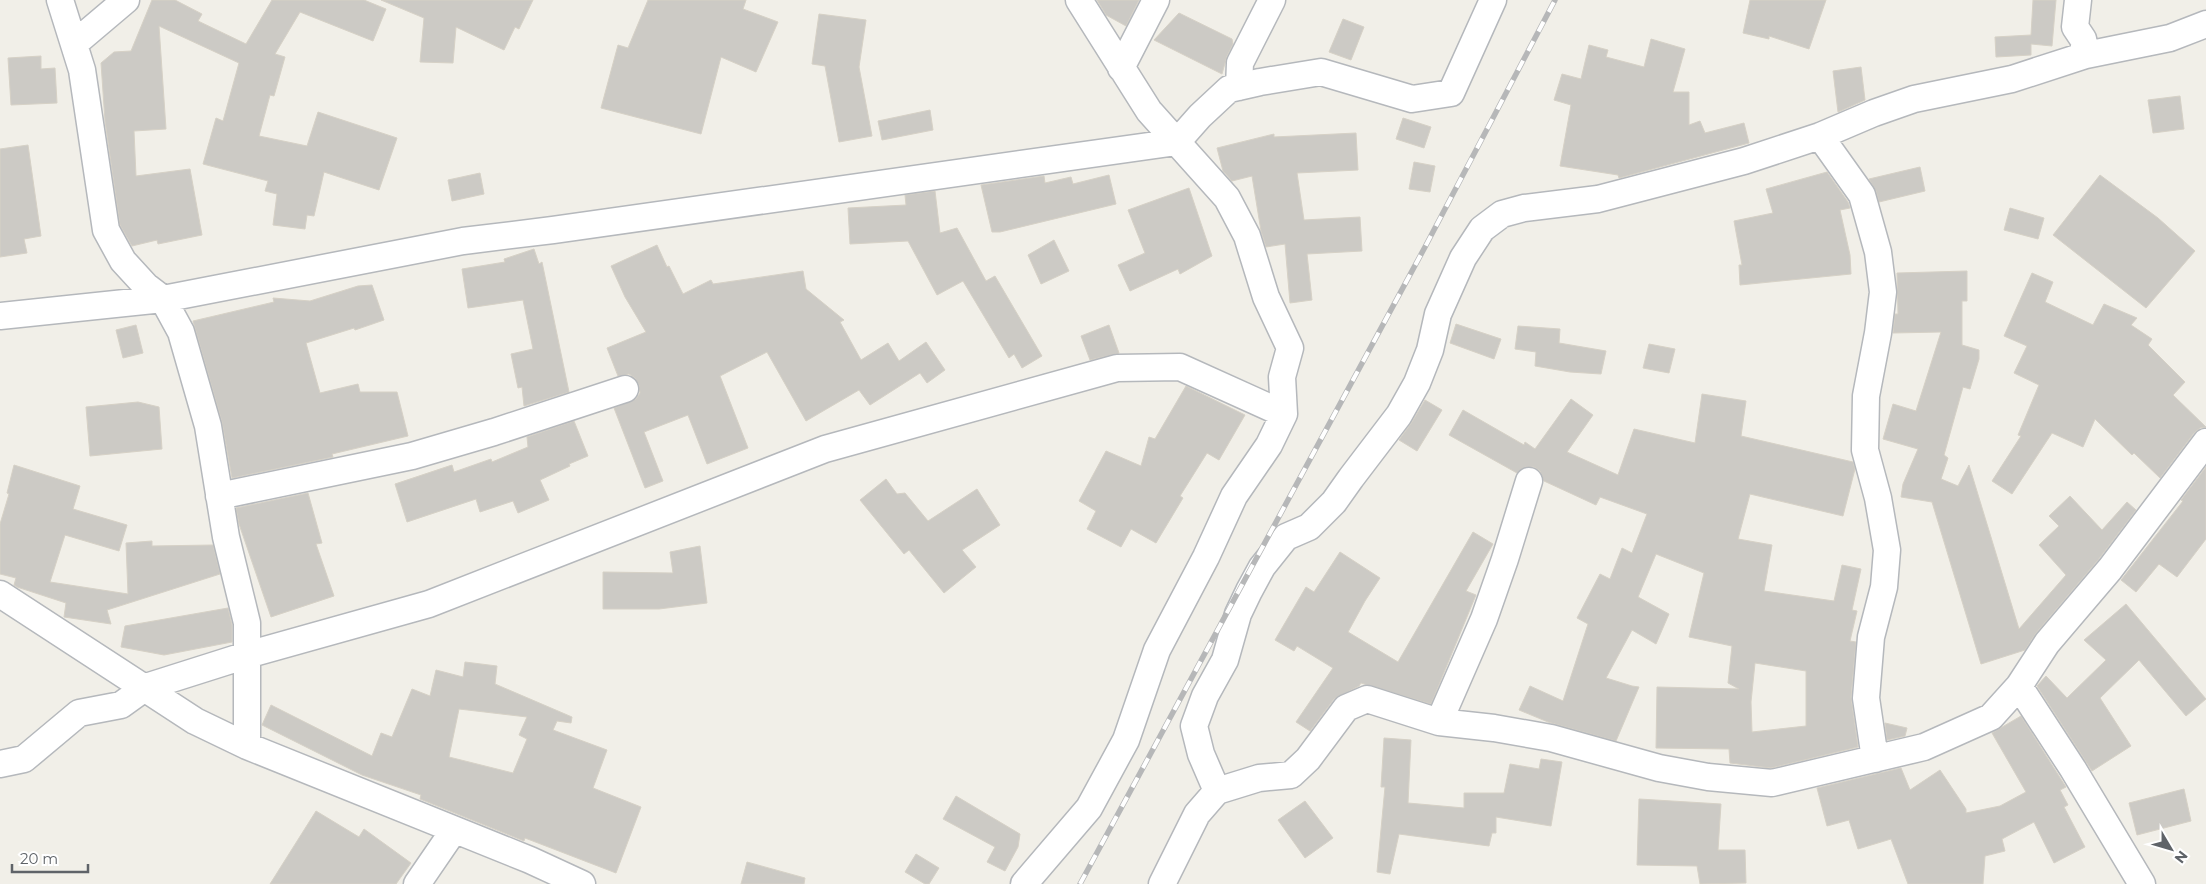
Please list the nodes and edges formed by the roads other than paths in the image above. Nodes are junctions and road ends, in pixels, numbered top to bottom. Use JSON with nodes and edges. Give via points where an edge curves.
{"nodes":[{"id":1,"x":60,"y":0,"type":"edge"},
{"id":2,"x":126,"y":0,"type":"edge"},
{"id":3,"x":1078,"y":0,"type":"edge"},
{"id":4,"x":1156,"y":0,"type":"edge"},
{"id":5,"x":1272,"y":0,"type":"edge"},
{"id":6,"x":1493,"y":0,"type":"edge"},
{"id":7,"x":2078,"y":0,"type":"edge"},
{"id":8,"x":2206,"y":24,"type":"edge"},
{"id":9,"x":74,"y":44,"type":"junction"},
{"id":10,"x":2086,"y":55,"type":"junction"},
{"id":11,"x":1121,"y":68,"type":"junction"},
{"id":12,"x":1239,"y":86,"type":"junction"},
{"id":13,"x":1820,"y":136,"type":"junction"},
{"id":14,"x":1177,"y":142,"type":"junction"},
{"id":15,"x":163,"y":299,"type":"junction"},
{"id":16,"x":0,"y":316,"type":"edge"},
{"id":17,"x":625,"y":389,"type":"dead end"},
{"id":18,"x":1284,"y":414,"type":"junction"},
{"id":19,"x":2206,"y":442,"type":"edge"},
{"id":20,"x":1529,"y":481,"type":"dead end"},
{"id":21,"x":219,"y":496,"type":"junction"},
{"id":22,"x":0,"y":594,"type":"edge"},
{"id":23,"x":247,"y":655,"type":"junction"},
{"id":24,"x":2019,"y":686,"type":"junction"},
{"id":25,"x":146,"y":687,"type":"junction"},
{"id":26,"x":1439,"y":722,"type":"junction"},
{"id":27,"x":247,"y":746,"type":"junction"},
{"id":28,"x":1876,"y":759,"type":"junction"},
{"id":29,"x":0,"y":764,"type":"edge"},
{"id":30,"x":1217,"y":791,"type":"junction"},
{"id":31,"x":454,"y":830,"type":"junction"},
{"id":32,"x":417,"y":884,"type":"edge"},
{"id":33,"x":582,"y":884,"type":"edge"},
{"id":34,"x":1024,"y":884,"type":"edge"},
{"id":35,"x":1162,"y":884,"type":"edge"},
{"id":36,"x":2142,"y":884,"type":"edge"}],
"edges":[{"from":1,"to":9,"type":"street"},
{"from":2,"to":9,"type":"street"},
{"from":3,"to":11,"type":"street"},
{"from":4,"to":11,"type":"street"},
{"from":5,"to":12,"type":"street","via":[[1240,63]]},
{"from":6,"to":12,"type":"street","via":[[1451,93],[1412,99],[1321,72]]},
{"from":7,"to":10,"type":"street","via":[[2075,27],[2084,39]]},
{"from":8,"to":10,"type":"street","via":[[2170,38]]},
{"from":9,"to":15,"type":"street","via":[[82,70],[106,230],[123,261]]},
{"from":10,"to":13,"type":"street","via":[[2012,78],[1914,99]]},
{"from":11,"to":14,"type":"street","via":[[1149,111]]},
{"from":12,"to":14,"type":"street","via":[[1228,89]]},
{"from":13,"to":28,"type":"street","via":[[1862,195],[1878,252],[1883,292],[1866,396],[1865,450],[1887,550],[1884,587],[1871,637],[1866,698]]},
{"from":13,"to":30,"type":"street","via":[[1744,161],[1598,198],[1524,208],[1502,214],[1482,228],[1463,258],[1438,314],[1430,350],[1399,415],[1334,502],[1309,526],[1286,538],[1262,567],[1238,614],[1225,660],[1205,696],[1194,726],[1201,754]]},
{"from":14,"to":15,"type":"street","via":[[463,240]]},
{"from":14,"to":18,"type":"street","via":[[1227,198],[1247,236],[1266,296],[1290,348],[1282,376]]},
{"from":15,"to":16,"type":"street"},
{"from":15,"to":21,"type":"street","via":[[181,332],[208,426]]},
{"from":17,"to":21,"type":"street","via":[[503,430],[412,456]]},
{"from":18,"to":23,"type":"street","via":[[1180,367],[1118,368],[825,449],[429,604]]},
{"from":18,"to":34,"type":"street","via":[[1269,445],[1234,496],[1157,650],[1126,740],[1089,808]]},
{"from":19,"to":24,"type":"street","via":[[2110,569],[2047,643]]},
{"from":20,"to":26,"type":"street","via":[[1484,619]]},
{"from":21,"to":23,"type":"street","via":[[247,623]]},
{"from":22,"to":25,"type":"street"},
{"from":23,"to":25,"type":"street"},
{"from":23,"to":27,"type":"street"},
{"from":24,"to":28,"type":"street","via":[[1991,716],[1924,747]]},
{"from":24,"to":36,"type":"street"},
{"from":25,"to":27,"type":"street","via":[[195,721]]},
{"from":25,"to":29,"type":"street","via":[[121,705],[78,713],[24,759]]},
{"from":26,"to":28,"type":"street","via":[[1551,738],[1658,768],[1772,783]]},
{"from":26,"to":30,"type":"street","via":[[1367,699],[1346,708],[1308,760],[1291,775],[1259,778]]},
{"from":27,"to":31,"type":"street"},
{"from":30,"to":35,"type":"street","via":[[1197,814]]},
{"from":31,"to":32,"type":"street"},
{"from":31,"to":33,"type":"street"}]}
